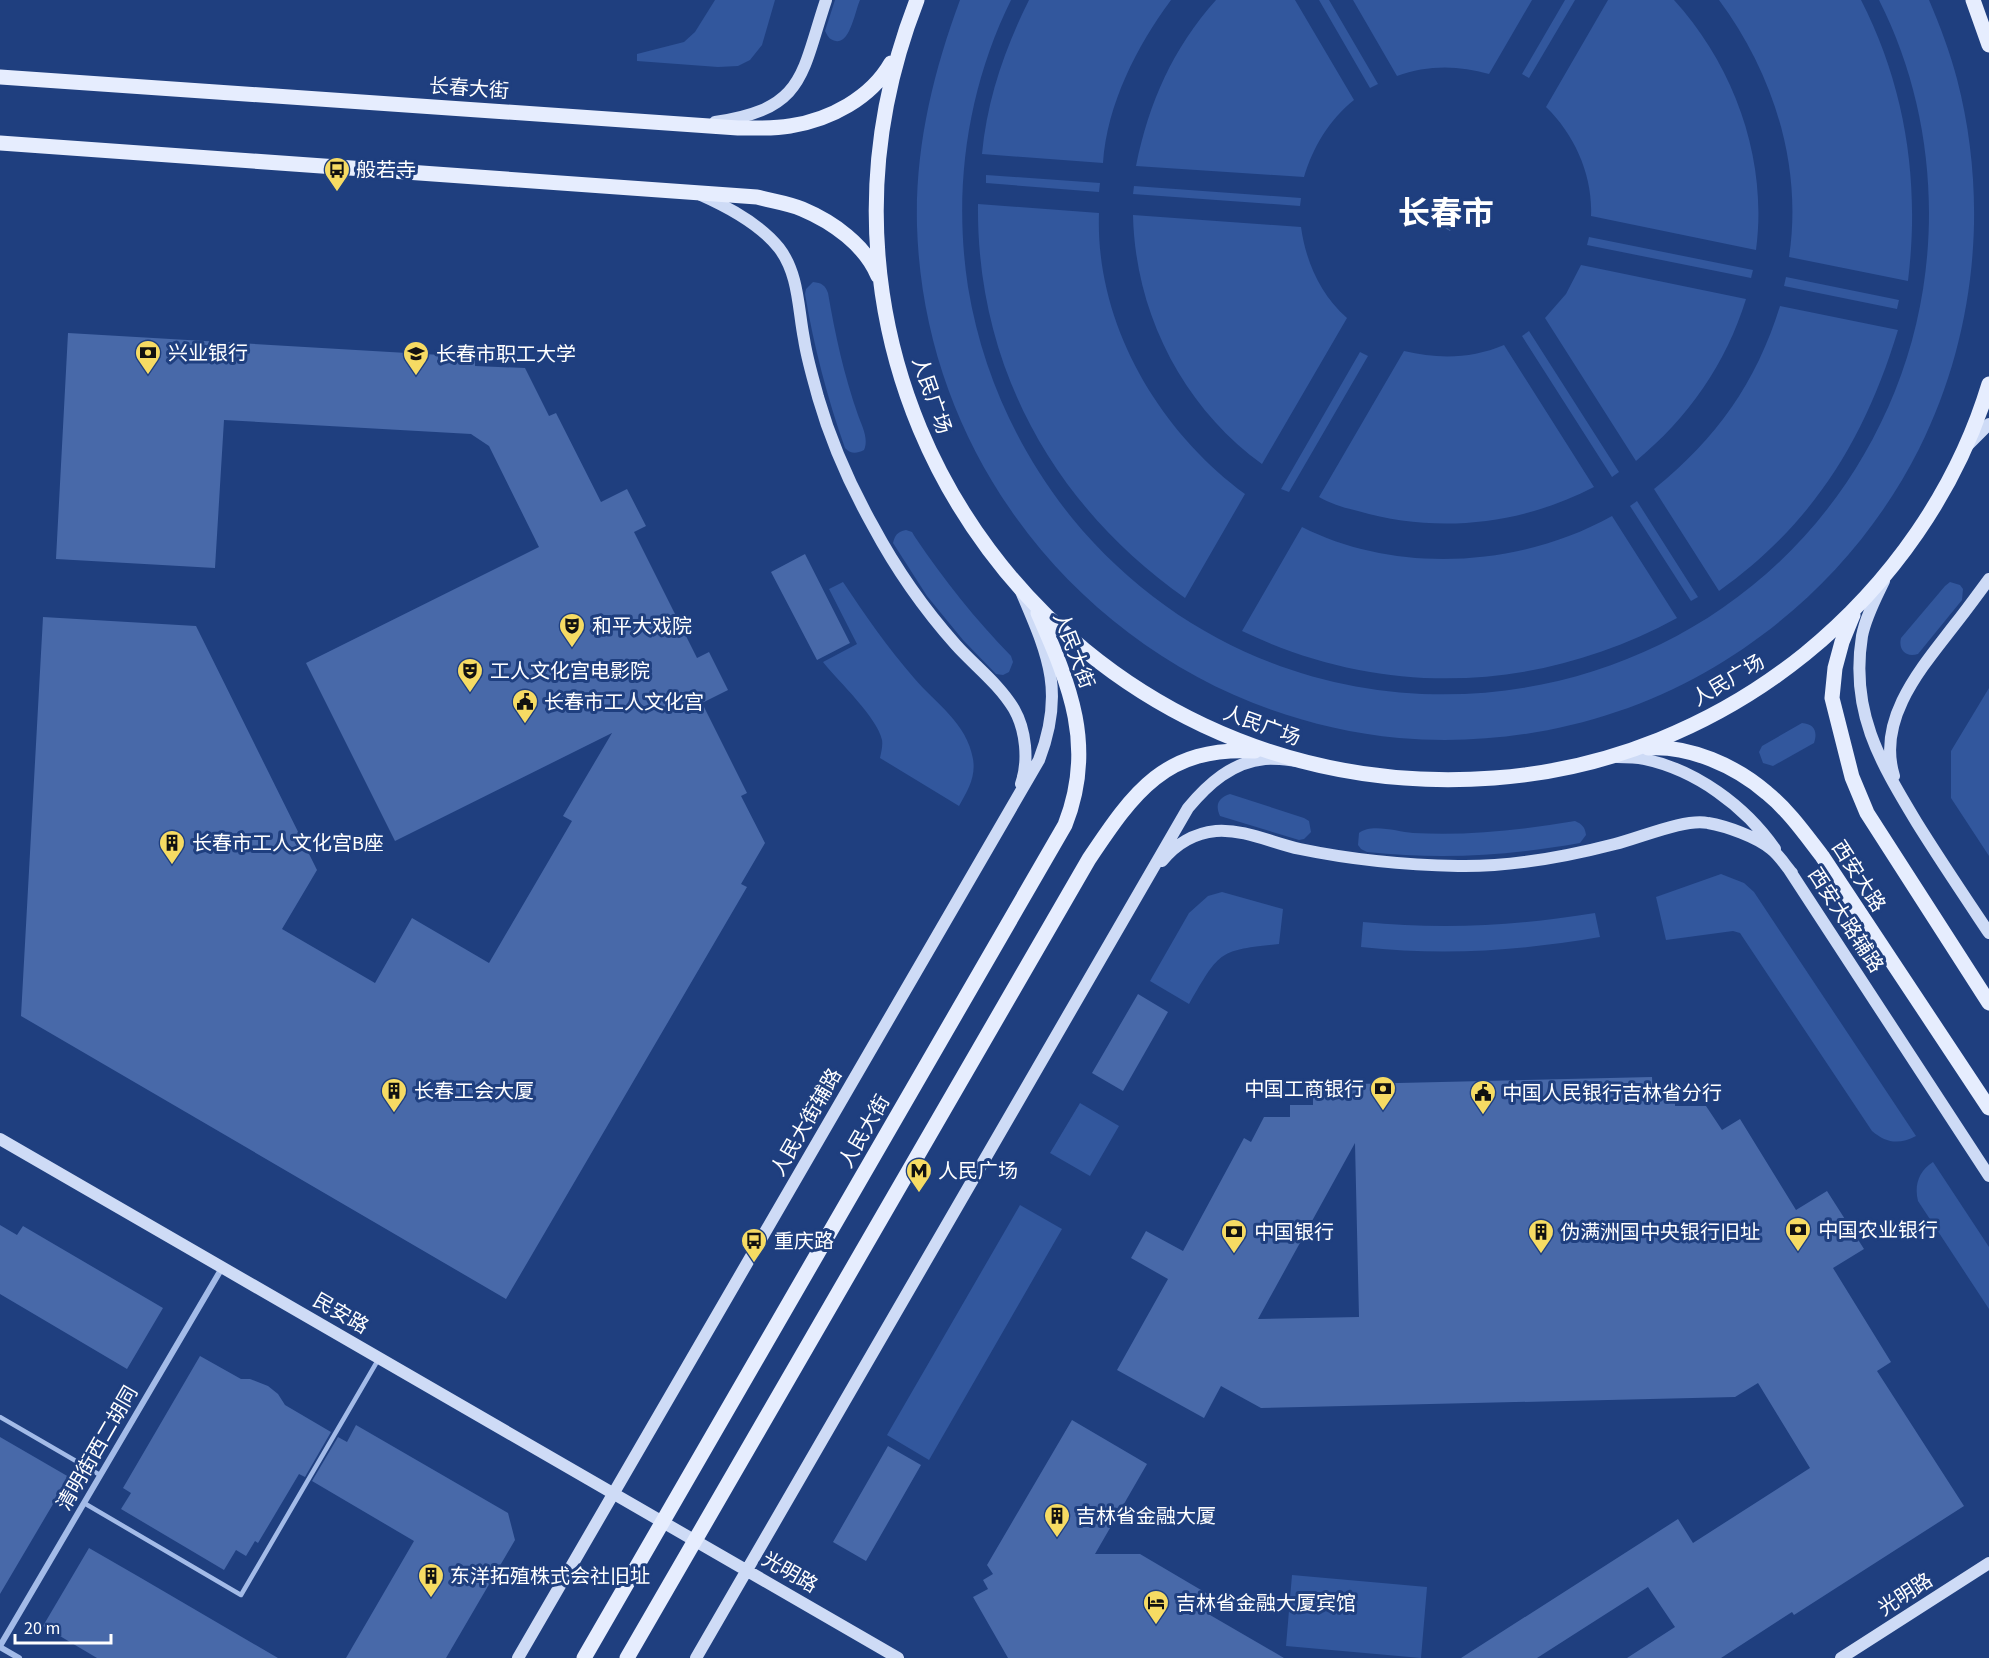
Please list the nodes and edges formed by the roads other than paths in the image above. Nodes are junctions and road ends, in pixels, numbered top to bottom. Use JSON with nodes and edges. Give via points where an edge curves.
{"nodes":[{"id":1,"x":825,"y":0,"type":"edge"},
{"id":2,"x":917,"y":0,"type":"edge"},
{"id":3,"x":1973,"y":0,"type":"edge"},
{"id":4,"x":902,"y":44,"type":"junction"},
{"id":5,"x":1989,"y":45,"type":"edge"},
{"id":6,"x":0,"y":77,"type":"edge"},
{"id":7,"x":701,"y":125,"type":"junction"},
{"id":8,"x":0,"y":144,"type":"edge"},
{"id":9,"x":691,"y":191,"type":"junction"},
{"id":10,"x":881,"y":282,"type":"junction"},
{"id":11,"x":1989,"y":384,"type":"edge"},
{"id":12,"x":1989,"y":424,"type":"edge"},
{"id":13,"x":1965,"y":447,"type":"junction"},
{"id":14,"x":1889,"y":570,"type":"junction"},
{"id":15,"x":1989,"y":579,"type":"edge"},
{"id":16,"x":1020,"y":589,"type":"junction"},
{"id":17,"x":1035,"y":605,"type":"junction"},
{"id":18,"x":1857,"y":607,"type":"junction"},
{"id":19,"x":1633,"y":749,"type":"junction"},
{"id":20,"x":1268,"y":752,"type":"junction"},
{"id":21,"x":1612,"y":756,"type":"junction"},
{"id":22,"x":1298,"y":761,"type":"junction"},
{"id":23,"x":1899,"y":794,"type":"junction"},
{"id":24,"x":1012,"y":807,"type":"junction"},
{"id":25,"x":1792,"y":873,"type":"junction"},
{"id":26,"x":1143,"y":886,"type":"junction"},
{"id":27,"x":1989,"y":933,"type":"edge"},
{"id":28,"x":1989,"y":1003,"type":"edge"},
{"id":29,"x":1989,"y":1108,"type":"edge"},
{"id":30,"x":0,"y":1139,"type":"edge"},
{"id":31,"x":1989,"y":1176,"type":"edge"},
{"id":32,"x":222,"y":1267,"type":"junction"},
{"id":33,"x":379,"y":1358,"type":"junction"},
{"id":34,"x":0,"y":1417,"type":"edge"},
{"id":35,"x":100,"y":1475,"type":"junction"},
{"id":36,"x":614,"y":1492,"type":"junction"},
{"id":37,"x":84,"y":1503,"type":"junction"},
{"id":38,"x":663,"y":1521,"type":"junction"},
{"id":39,"x":696,"y":1540,"type":"junction"},
{"id":40,"x":1989,"y":1563,"type":"edge"},
{"id":41,"x":747,"y":1570,"type":"junction"},
{"id":42,"x":0,"y":1646,"type":"edge"},
{"id":43,"x":19,"y":1658,"type":"edge"},
{"id":44,"x":518,"y":1658,"type":"edge"},
{"id":45,"x":584,"y":1658,"type":"edge"},
{"id":46,"x":627,"y":1658,"type":"edge"},
{"id":47,"x":696,"y":1658,"type":"edge"},
{"id":48,"x":898,"y":1658,"type":"edge"},
{"id":49,"x":1841,"y":1658,"type":"edge"}],
"edges":[{"from":1,"to":7,"type":"street","via":[[808,60],[787,95],[753,115]]},
{"from":2,"to":4,"type":"main road","name":"人民广场"},
{"from":3,"to":5,"type":"main road"},
{"from":4,"to":7,"type":"main road","name":"长春大街","via":[[879,81],[839,110],[792,126]]},
{"from":4,"to":10,"type":"main road","name":"人民广场","via":[[882,126],[877,176]]},
{"from":6,"to":7,"type":"main road","name":"长春大街"},
{"from":8,"to":9,"type":"main road"},
{"from":9,"to":10,"type":"main road","via":[[757,197],[801,208],[855,243]]},
{"from":9,"to":24,"type":"street","via":[[750,223],[786,259],[795,284],[818,397],[860,504],[921,601],[1014,710],[1026,751],[1024,775]]},
{"from":10,"to":16,"type":"main road","name":"人民广场","via":[[900,373],[936,466],[960,510]]},
{"from":11,"to":13,"type":"main road","name":"人民广场"},
{"from":12,"to":13,"type":"street"},
{"from":13,"to":14,"type":"main road","name":"人民广场","via":[[1943,491]]},
{"from":14,"to":18,"type":"main road","name":"人民广场"},
{"from":14,"to":23,"type":"street","via":[[1863,633],[1860,696],[1880,760]]},
{"from":15,"to":23,"type":"street","via":[[1935,648],[1903,698],[1893,729],[1890,763]]},
{"from":16,"to":17,"type":"main road","name":"人民广场"},
{"from":16,"to":24,"type":"street","name":"人民大街辅路","via":[[1043,643],[1052,679],[1052,709],[1039,760]]},
{"from":17,"to":20,"type":"main road","name":"人民广场","via":[[1093,658],[1133,687],[1185,717]]},
{"from":17,"to":38,"type":"main road","name":"人民大街","via":[[1064,672],[1074,712],[1079,779],[1068,817]]},
{"from":18,"to":19,"type":"main road","name":"人民广场","via":[[1785,670],[1744,697],[1702,721]]},
{"from":18,"to":28,"type":"main road","name":"西安大路","via":[[1842,642],[1832,698],[1852,777],[1867,813]]},
{"from":19,"to":21,"type":"main road","name":"人民广场"},
{"from":19,"to":29,"type":"main road","name":"西安大路","via":[[1678,749],[1712,760],[1741,774],[1793,818]]},
{"from":20,"to":22,"type":"main road","name":"人民广场"},
{"from":20,"to":39,"type":"main road","via":[[1220,751],[1174,764],[1152,780],[1116,819],[1089,859]]},
{"from":21,"to":22,"type":"main road","name":"人民广场","via":[[1554,771],[1465,780],[1365,775]]},
{"from":21,"to":25,"type":"street","name":"西安大路辅路","via":[[1643,759],[1697,779],[1748,816]]},
{"from":22,"to":26,"type":"street","via":[[1265,759],[1243,765],[1204,788],[1188,808]]},
{"from":23,"to":27,"type":"street"},
{"from":24,"to":36,"type":"street","name":"人民大街辅路"},
{"from":25,"to":26,"type":"street","via":[[1770,848],[1741,832],[1706,822],[1675,826],[1582,852],[1468,866],[1353,859],[1218,831],[1182,842]]},
{"from":25,"to":31,"type":"street","name":"西安大路辅路"},
{"from":26,"to":41,"type":"street"},
{"from":30,"to":32,"type":"street","name":"民安路"},
{"from":32,"to":33,"type":"street","name":"民安路"},
{"from":32,"to":35,"type":"street","name":"清明街西二胡同"},
{"from":33,"to":36,"type":"street","name":"民安路"},
{"from":33,"to":37,"type":"lane","via":[[241,1595]]},
{"from":34,"to":35,"type":"lane"},
{"from":35,"to":37,"type":"street","name":"清明街西二胡同"},
{"from":36,"to":38,"type":"street","name":"民安路"},
{"from":36,"to":44,"type":"street","name":"人民大街辅路"},
{"from":37,"to":42,"type":"street","name":"清明街西二胡同"},
{"from":38,"to":39,"type":"street","name":"光明路"},
{"from":38,"to":45,"type":"main road","name":"人民大街"},
{"from":39,"to":41,"type":"street","name":"光明路"},
{"from":39,"to":46,"type":"main road"},
{"from":40,"to":49,"type":"street","name":"光明路"},
{"from":41,"to":47,"type":"street"},
{"from":41,"to":48,"type":"street","name":"光明路"},
{"from":42,"to":43,"type":"street"}]}
